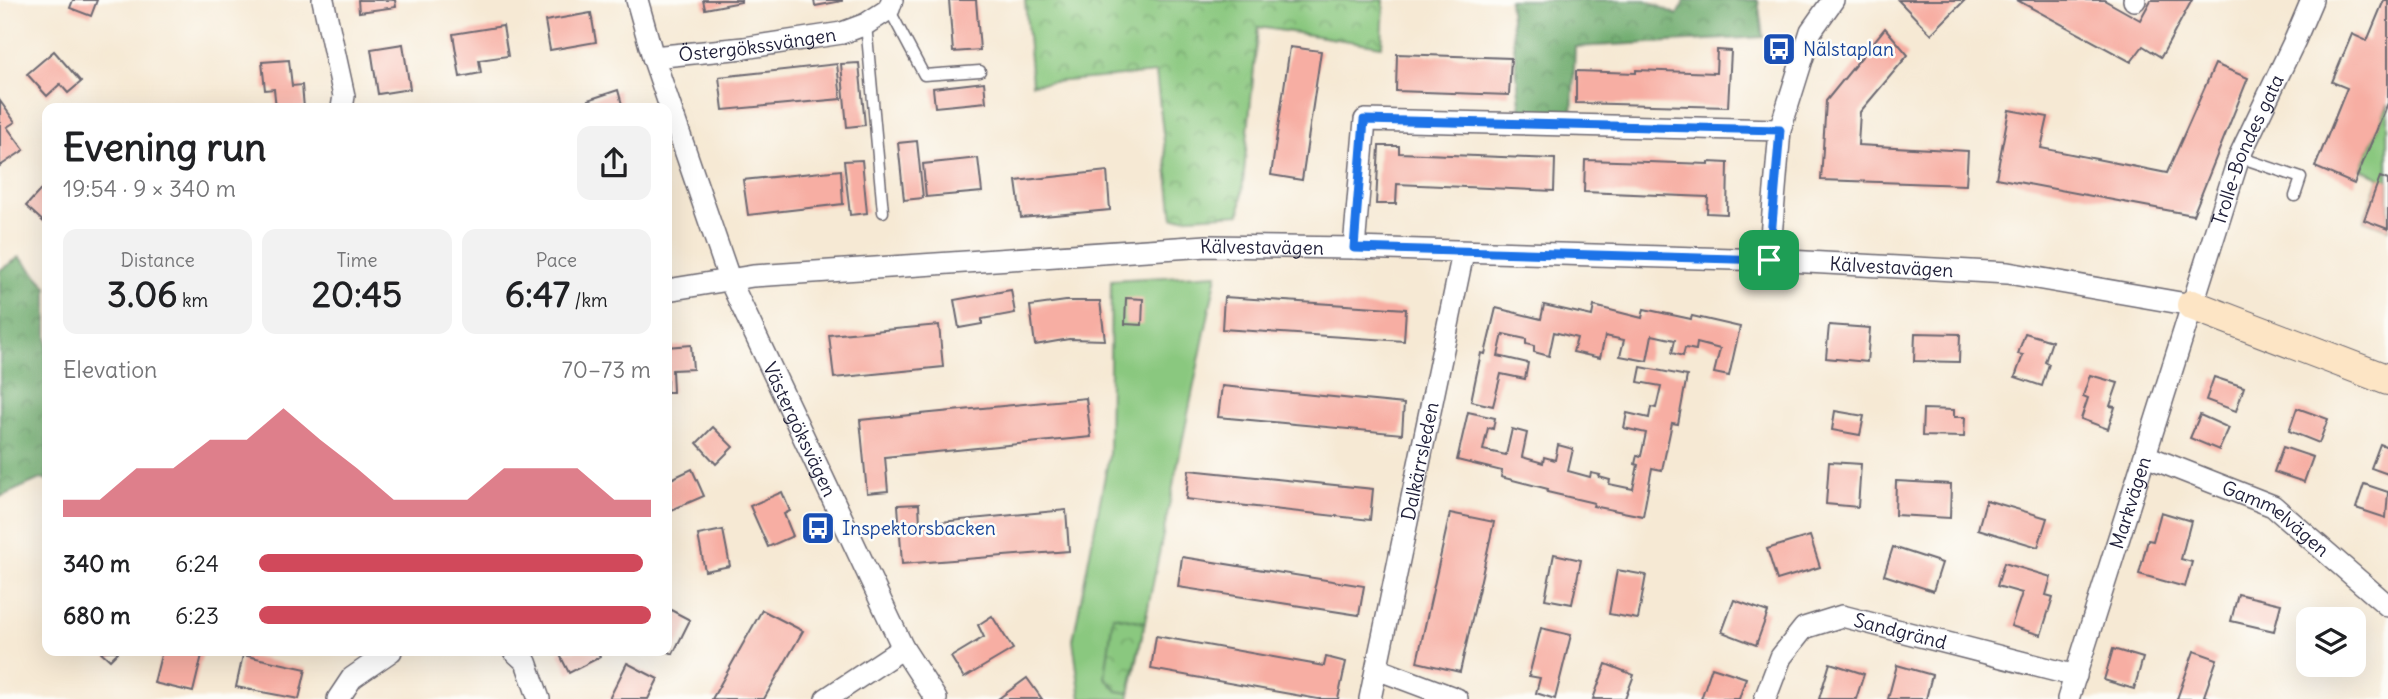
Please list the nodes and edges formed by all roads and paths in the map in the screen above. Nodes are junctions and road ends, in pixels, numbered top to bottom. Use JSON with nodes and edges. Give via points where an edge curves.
{"nodes":[{"id":1,"x":323,"y":0,"type":"edge"},
{"id":2,"x":637,"y":0,"type":"edge"},
{"id":3,"x":1833,"y":0,"type":"edge"},
{"id":4,"x":2312,"y":0,"type":"edge"},
{"id":5,"x":890,"y":4,"type":"edge"},
{"id":6,"x":866,"y":24,"type":"junction"},
{"id":7,"x":653,"y":57,"type":"junction"},
{"id":8,"x":979,"y":71,"type":"dead end"},
{"id":9,"x":343,"y":103,"type":"edge"},
{"id":10,"x":669,"y":103,"type":"edge"},
{"id":11,"x":672,"y":112,"type":"edge"},
{"id":12,"x":1780,"y":130,"type":"junction"},
{"id":13,"x":2239,"y":157,"type":"junction"},
{"id":14,"x":2295,"y":196,"type":"dead end"},
{"id":15,"x":883,"y":212,"type":"dead end"},
{"id":16,"x":1354,"y":248,"type":"junction"},
{"id":17,"x":1463,"y":253,"type":"junction"},
{"id":18,"x":1769,"y":260,"type":"junction"},
{"id":19,"x":730,"y":281,"type":"junction"},
{"id":20,"x":672,"y":289,"type":"edge"},
{"id":21,"x":2192,"y":306,"type":"junction"},
{"id":22,"x":2388,"y":380,"type":"edge"},
{"id":23,"x":2146,"y":456,"type":"junction"},
{"id":24,"x":2388,"y":606,"type":"edge"},
{"id":25,"x":902,"y":648,"type":"junction"},
{"id":26,"x":384,"y":656,"type":"edge"},
{"id":27,"x":519,"y":656,"type":"edge"},
{"id":28,"x":1377,"y":668,"type":"junction"},
{"id":29,"x":2076,"y":676,"type":"junction"},
{"id":30,"x":338,"y":699,"type":"edge"},
{"id":31,"x":539,"y":699,"type":"edge"},
{"id":32,"x":826,"y":699,"type":"edge"},
{"id":33,"x":936,"y":699,"type":"edge"},
{"id":34,"x":1370,"y":699,"type":"edge"},
{"id":35,"x":1457,"y":699,"type":"edge"},
{"id":36,"x":1765,"y":699,"type":"edge"},
{"id":37,"x":2068,"y":699,"type":"edge"}],
"edges":[{"from":1,"to":9,"type":"street"},
{"from":2,"to":7,"type":"street","name":"Västergöksvägen"},
{"from":3,"to":12,"type":"street","via":[[1811,30]]},
{"from":4,"to":13,"type":"street","name":"Trolle-Bondes gata"},
{"from":5,"to":6,"type":"street","name":"Östergökssvängen"},
{"from":5,"to":8,"type":"lane","via":[[924,75]]},
{"from":6,"to":7,"type":"street","name":"Östergökssvängen","via":[[842,33]]},
{"from":6,"to":15,"type":"lane"},
{"from":7,"to":10,"type":"street","name":"Västergöksvägen"},
{"from":11,"to":19,"type":"street","name":"Västergöksvägen"},
{"from":12,"to":16,"type":"street","via":[[1364,120]]},
{"from":12,"to":18,"type":"street"},
{"from":13,"to":14,"type":"lane","via":[[2301,178]]},
{"from":13,"to":21,"type":"street","name":"Trolle-Bondes gata"},
{"from":16,"to":17,"type":"street","name":"Kälvestavägen"},
{"from":16,"to":19,"type":"street","name":"Kälvestavägen","via":[[1207,246]]},
{"from":17,"to":18,"type":"street","name":"Kälvestavägen"},
{"from":17,"to":28,"type":"street","name":"Dalkärrsleden"},
{"from":18,"to":21,"type":"street","name":"Kälvestavägen","via":[[2008,273]]},
{"from":19,"to":20,"type":"street","name":"Kälvestavägen"},
{"from":19,"to":25,"type":"street","name":"Västergöksvägen"},
{"from":21,"to":22,"type":"street"},
{"from":21,"to":23,"type":"street","name":"Markvägen"},
{"from":23,"to":24,"type":"street","name":"Gammelvägen","via":[[2273,506]]},
{"from":23,"to":29,"type":"street","name":"Markvägen"},
{"from":25,"to":32,"type":"street"},
{"from":25,"to":33,"type":"street"},
{"from":26,"to":30,"type":"street","via":[[352,678]]},
{"from":27,"to":31,"type":"street"},
{"from":28,"to":34,"type":"street","name":"Dalkärrsleden"},
{"from":28,"to":35,"type":"street"},
{"from":29,"to":36,"type":"street","name":"Sandgränd","via":[[1842,616],[1804,628],[1781,657]]},
{"from":29,"to":37,"type":"street","name":"Markvägen"}]}
